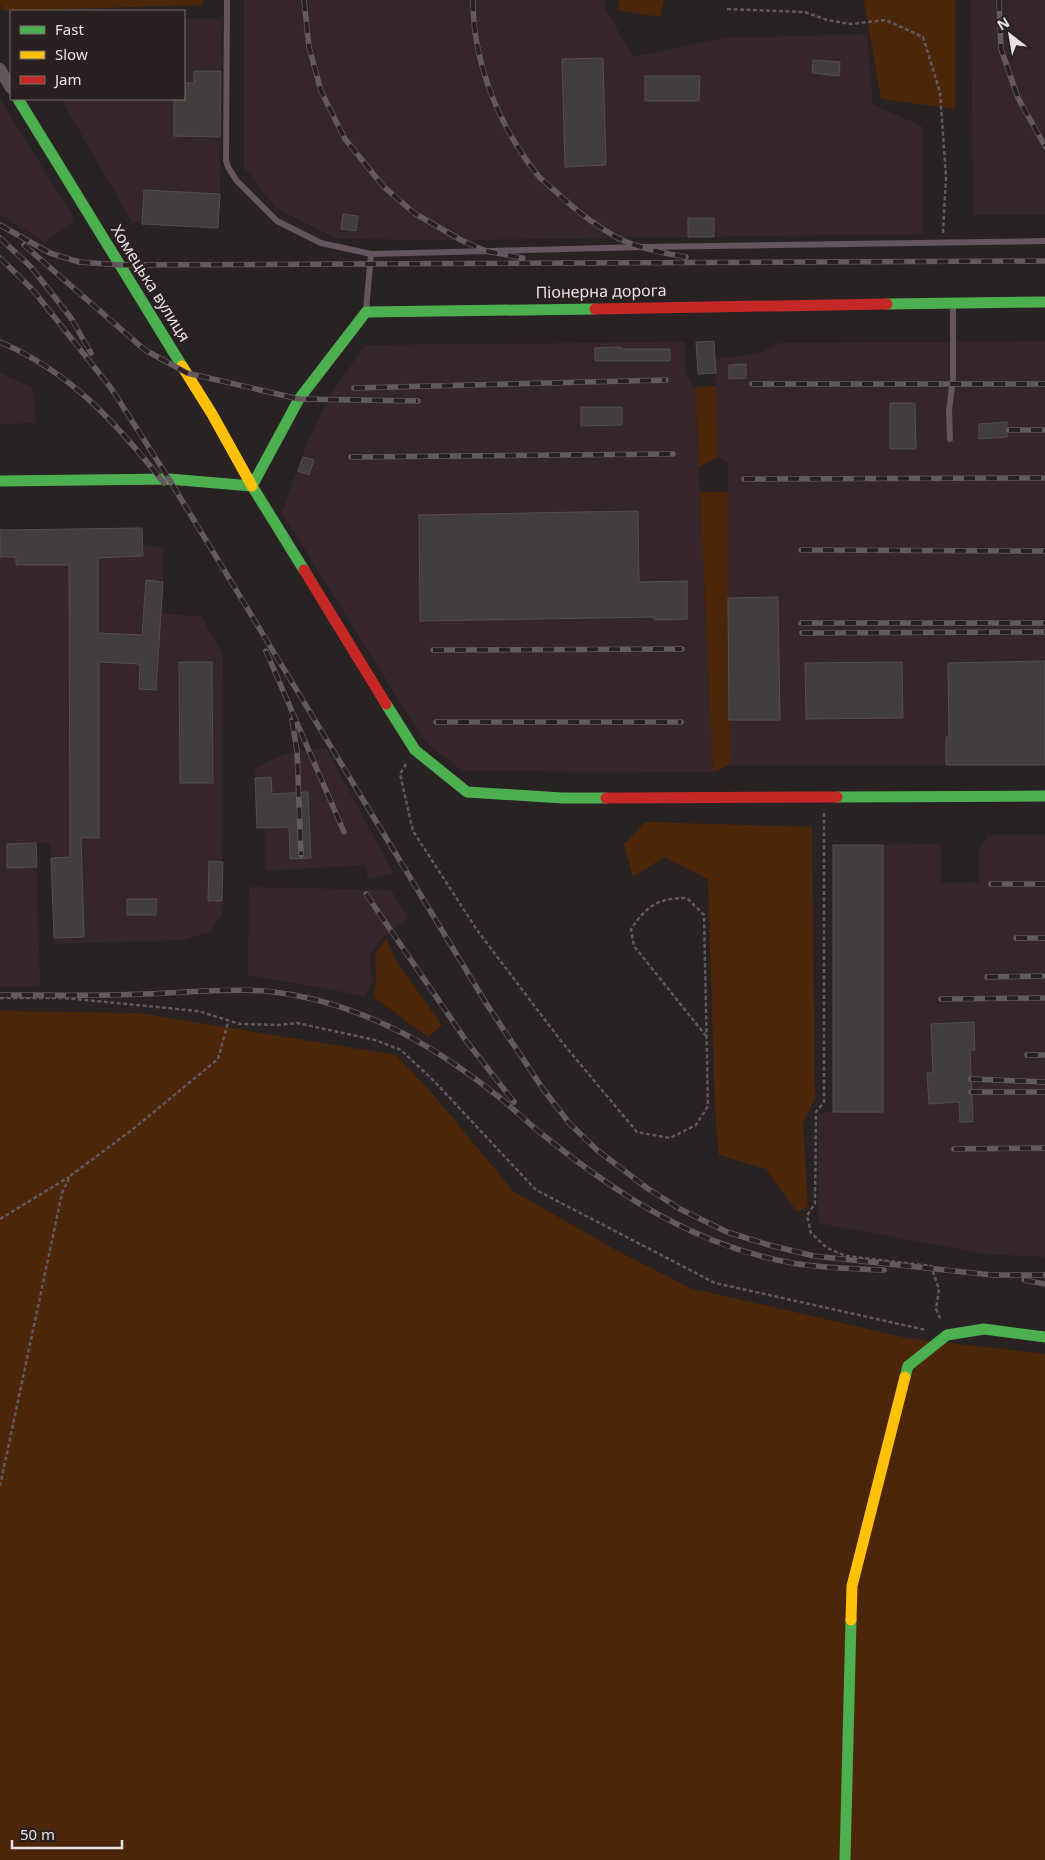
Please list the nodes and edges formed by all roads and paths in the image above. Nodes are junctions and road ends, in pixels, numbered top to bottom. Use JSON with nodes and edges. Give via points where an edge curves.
{"nodes":[{"id":1,"x":228,"y":0,"type":"edge"},
{"id":2,"x":727,"y":9,"type":"dead end"},
{"id":3,"x":0,"y":69,"type":"edge"},
{"id":4,"x":10,"y":86,"type":"edge"},
{"id":5,"x":19,"y":100,"type":"edge"},
{"id":6,"x":1045,"y":241,"type":"edge"},
{"id":7,"x":943,"y":242,"type":"junction"},
{"id":8,"x":370,"y":254,"type":"junction"},
{"id":9,"x":1045,"y":302,"type":"edge"},
{"id":10,"x":953,"y":303,"type":"junction"},
{"id":11,"x":366,"y":312,"type":"junction"},
{"id":12,"x":950,"y":440,"type":"dead end"},
{"id":13,"x":0,"y":481,"type":"edge"},
{"id":14,"x":252,"y":486,"type":"junction"},
{"id":15,"x":415,"y":750,"type":"junction"},
{"id":16,"x":1045,"y":796,"type":"edge"},
{"id":17,"x":824,"y":797,"type":"junction"},
{"id":18,"x":0,"y":998,"type":"edge"},
{"id":19,"x":228,"y":1022,"type":"junction"},
{"id":20,"x":706,"y":1036,"type":"junction"},
{"id":21,"x":70,"y":1176,"type":"junction"},
{"id":22,"x":0,"y":1219,"type":"edge"},
{"id":23,"x":947,"y":1335,"type":"junction"},
{"id":24,"x":1045,"y":1337,"type":"edge"},
{"id":25,"x":0,"y":1486,"type":"edge"},
{"id":26,"x":845,"y":1860,"type":"edge"}],
"edges":[{"from":1,"to":8,"type":"lane","via":[[228,167],[236,180],[278,221],[321,243]]},
{"from":2,"to":7,"type":"path","via":[[804,12],[850,24],[886,20],[923,37],[940,92],[946,177]]},
{"from":3,"to":4,"type":"street"},
{"from":5,"to":14,"type":"street","name":"Хомецька вулиця","via":[[212,414]]},
{"from":6,"to":7,"type":"lane"},
{"from":7,"to":8,"type":"lane"},
{"from":8,"to":11,"type":"lane"},
{"from":9,"to":10,"type":"street","name":"Піонерна дорога"},
{"from":10,"to":11,"type":"street","name":"Піонерна дорога"},
{"from":10,"to":12,"type":"lane"},
{"from":11,"to":14,"type":"street","via":[[299,399]]},
{"from":13,"to":14,"type":"street","via":[[169,479]]},
{"from":14,"to":15,"type":"street","name":"Хомецька вулиця"},
{"from":15,"to":17,"type":"street","name":"Хомецька вулиця","via":[[467,792],[562,798]]},
{"from":15,"to":20,"type":"path","via":[[400,774],[413,830],[483,938],[637,1132],[670,1138],[696,1125],[708,1106]]},
{"from":16,"to":17,"type":"street","name":"Хомецька вулиця"},
{"from":17,"to":23,"type":"path","via":[[824,1102],[816,1112],[815,1204],[807,1216],[811,1233],[827,1248],[846,1256],[931,1266],[940,1289],[936,1309]]},
{"from":18,"to":19,"type":"path","via":[[109,1001],[198,1011]]},
{"from":19,"to":21,"type":"path","via":[[218,1060]]},
{"from":19,"to":23,"type":"path","via":[[249,1025],[297,1023],[375,1040],[401,1050],[536,1190],[716,1283]]},
{"from":20,"to":20,"type":"path","via":[[704,915],[687,898],[668,898],[644,910],[631,929],[634,946]]},
{"from":21,"to":22,"type":"path"},
{"from":21,"to":25,"type":"path","via":[[62,1193]]},
{"from":23,"to":24,"type":"street","via":[[984,1329]]},
{"from":23,"to":26,"type":"street","via":[[908,1366],[852,1586]]}]}
